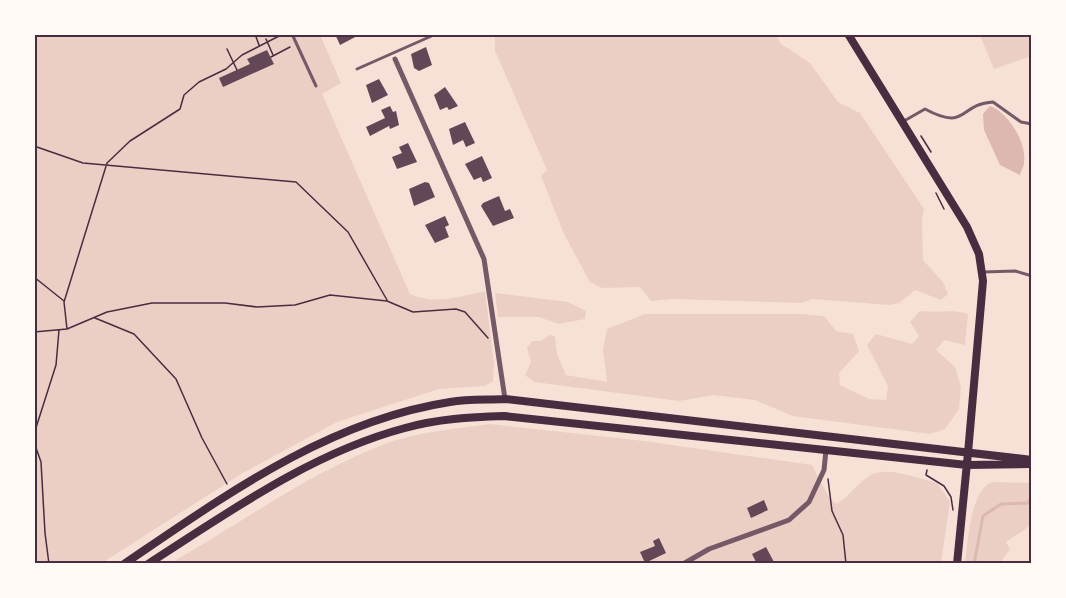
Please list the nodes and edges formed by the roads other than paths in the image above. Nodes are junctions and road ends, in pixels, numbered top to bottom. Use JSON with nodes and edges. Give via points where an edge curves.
{"nodes":[{"id":1,"x":292,"y":34,"type":"edge"},
{"id":2,"x":436,"y":34,"type":"edge"},
{"id":3,"x":848,"y":34,"type":"edge"},
{"id":4,"x":394,"y":56,"type":"junction"},
{"id":5,"x":357,"y":69,"type":"dead end"},
{"id":6,"x":316,"y":86,"type":"dead end"},
{"id":7,"x":902,"y":122,"type":"junction"},
{"id":8,"x":1032,"y":124,"type":"edge"},
{"id":9,"x":983,"y":272,"type":"junction"},
{"id":10,"x":1032,"y":276,"type":"edge"},
{"id":11,"x":506,"y":399,"type":"junction"},
{"id":12,"x":826,"y":450,"type":"junction"},
{"id":13,"x":968,"y":453,"type":"junction"},
{"id":14,"x":1032,"y":462,"type":"edge"},
{"id":15,"x":967,"y":465,"type":"junction"},
{"id":16,"x":124,"y":564,"type":"edge"},
{"id":17,"x":148,"y":564,"type":"edge"},
{"id":18,"x":683,"y":564,"type":"edge"},
{"id":19,"x":957,"y":564,"type":"edge"}],
"edges":[{"from":1,"to":6,"type":"lane"},
{"from":2,"to":4,"type":"lane"},
{"from":3,"to":7,"type":"main road"},
{"from":4,"to":5,"type":"lane"},
{"from":4,"to":11,"type":"street","via":[[484,259]]},
{"from":7,"to":8,"type":"lane","via":[[925,109],[951,120],[993,102],[1021,122]]},
{"from":7,"to":9,"type":"main road","via":[[972,237]]},
{"from":9,"to":10,"type":"lane","via":[[1015,271]]},
{"from":9,"to":13,"type":"main road"},
{"from":11,"to":13,"type":"main road"},
{"from":11,"to":16,"type":"main road","via":[[453,401],[399,412],[341,432],[231,492]]},
{"from":12,"to":15,"type":"main road"},
{"from":12,"to":17,"type":"main road","via":[[504,416],[455,418],[405,428],[348,447],[299,471]]},
{"from":12,"to":18,"type":"street","via":[[824,470],[809,502],[789,519],[709,549]]},
{"from":13,"to":14,"type":"main road"},
{"from":13,"to":15,"type":"main road"},
{"from":14,"to":15,"type":"main road"},
{"from":15,"to":19,"type":"main road"}]}
